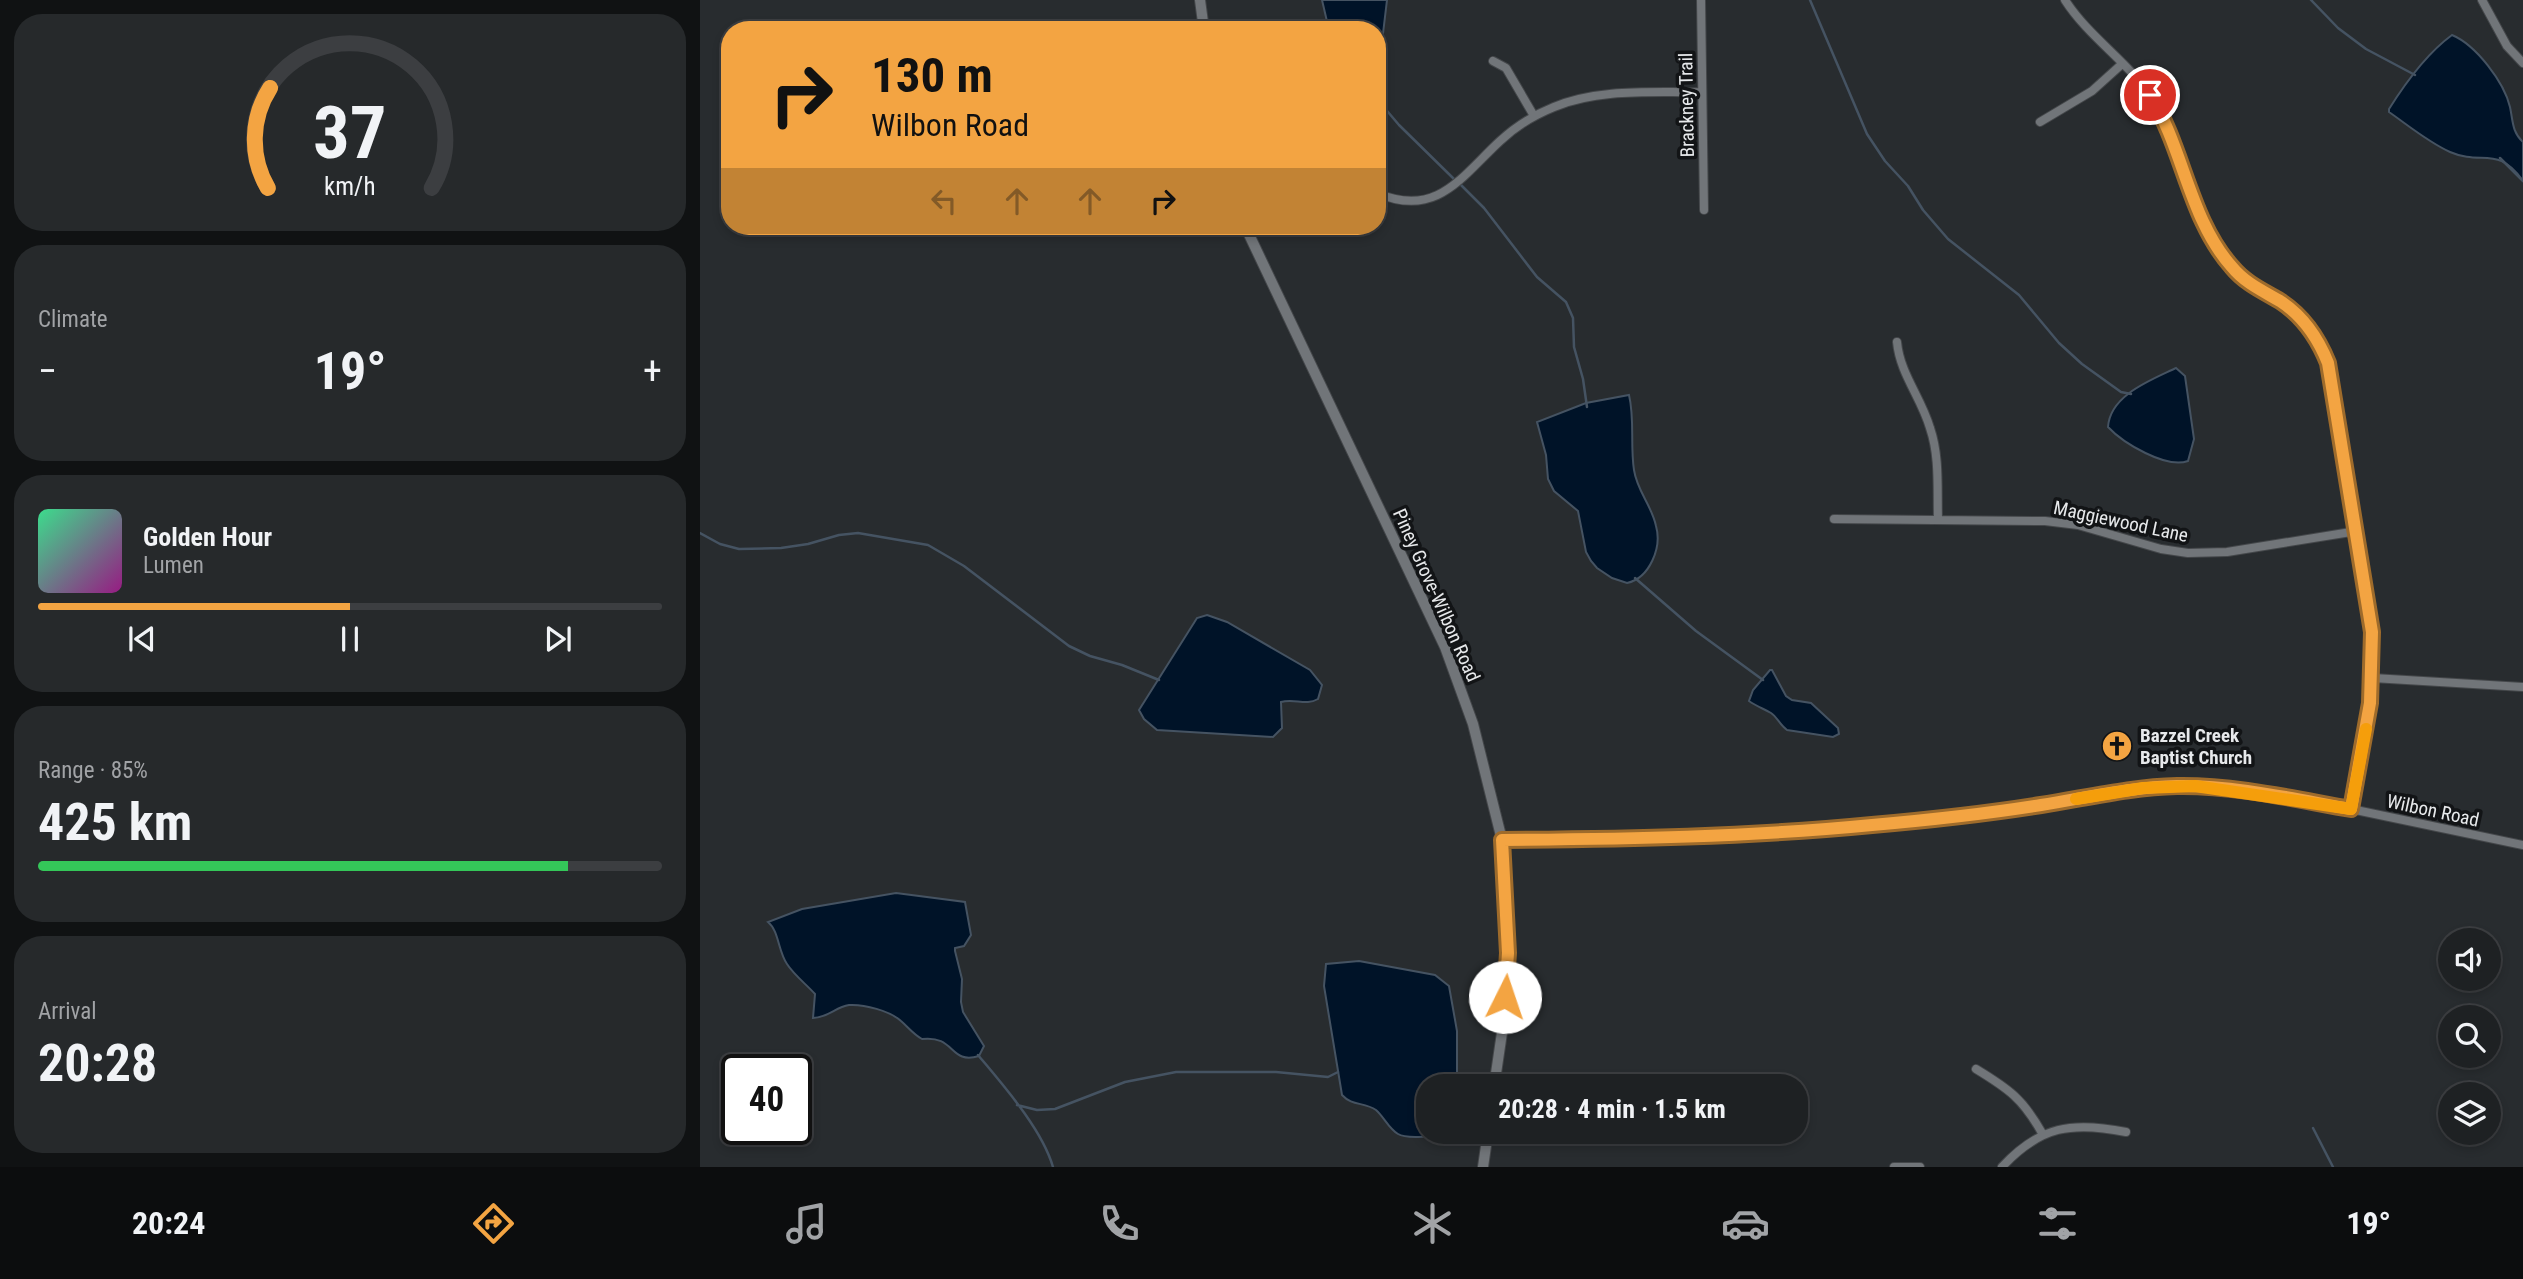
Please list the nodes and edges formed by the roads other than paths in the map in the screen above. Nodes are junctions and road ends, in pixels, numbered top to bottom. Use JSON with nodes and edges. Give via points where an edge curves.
{"nodes":[{"id":1,"x":1200,"y":0,"type":"edge"},
{"id":2,"x":1701,"y":0,"type":"edge"},
{"id":3,"x":2064,"y":0,"type":"edge"},
{"id":4,"x":2482,"y":0,"type":"edge"},
{"id":5,"x":1202,"y":21,"type":"edge"},
{"id":6,"x":1493,"y":61,"type":"dead end"},
{"id":7,"x":2523,"y":63,"type":"edge"},
{"id":8,"x":2122,"y":64,"type":"junction"},
{"id":9,"x":1702,"y":92,"type":"junction"},
{"id":10,"x":1534,"y":116,"type":"junction"},
{"id":11,"x":2040,"y":121,"type":"dead end"},
{"id":12,"x":1386,"y":196,"type":"edge"},
{"id":13,"x":1704,"y":210,"type":"dead end"},
{"id":14,"x":1249,"y":235,"type":"edge"},
{"id":15,"x":1897,"y":342,"type":"dead end"},
{"id":16,"x":1834,"y":519,"type":"dead end"},
{"id":17,"x":1938,"y":520,"type":"junction"},
{"id":18,"x":2357,"y":531,"type":"junction"},
{"id":19,"x":2372,"y":678,"type":"junction"},
{"id":20,"x":2523,"y":687,"type":"edge"},
{"id":21,"x":2351,"y":809,"type":"junction"},
{"id":22,"x":1502,"y":840,"type":"junction"},
{"id":23,"x":2523,"y":845,"type":"edge"},
{"id":24,"x":1976,"y":1069,"type":"dead end"},
{"id":25,"x":1496,"y":1074,"type":"edge"},
{"id":26,"x":2126,"y":1132,"type":"dead end"},
{"id":27,"x":2042,"y":1133,"type":"junction"},
{"id":28,"x":1486,"y":1144,"type":"edge"},
{"id":29,"x":1483,"y":1167,"type":"edge"},
{"id":30,"x":1894,"y":1167,"type":"edge"},
{"id":31,"x":1920,"y":1167,"type":"edge"},
{"id":32,"x":2002,"y":1167,"type":"edge"}],
"edges":[{"from":1,"to":5,"type":"street"},
{"from":2,"to":9,"type":"street","name":"Brackney Trail"},
{"from":3,"to":8,"type":"street"},
{"from":4,"to":7,"type":"street","via":[[2507,46]]},
{"from":6,"to":10,"type":"street","via":[[1506,68]]},
{"from":8,"to":11,"type":"street","via":[[2092,91]]},
{"from":8,"to":18,"type":"street","via":[[2160,111],[2208,231],[2224,258],[2248,282],[2296,314],[2324,353]]},
{"from":9,"to":10,"type":"street","via":[[1584,97]]},
{"from":9,"to":13,"type":"street","name":"Brackney Trail"},
{"from":10,"to":12,"type":"street","via":[[1499,142],[1451,189],[1413,200]]},
{"from":14,"to":22,"type":"street","name":"Piney Grove-Wilbon Road","via":[[1445,648],[1473,724]]},
{"from":15,"to":17,"type":"street","via":[[1899,361],[1933,436]]},
{"from":16,"to":17,"type":"street","name":"Maggiewood Lane"},
{"from":17,"to":18,"type":"street","name":"Maggiewood Lane","via":[[2061,522],[2161,549],[2199,553]]},
{"from":18,"to":19,"type":"street","via":[[2372,632]]},
{"from":19,"to":20,"type":"street"},
{"from":19,"to":21,"type":"street"},
{"from":21,"to":22,"type":"street","name":"Wilbon Road","via":[[2176,786],[1948,818],[1787,833]]},
{"from":21,"to":23,"type":"street","name":"Wilbon Road"},
{"from":22,"to":25,"type":"street","name":"Piney Grove-Wilbon Road","via":[[1508,953]]},
{"from":24,"to":27,"type":"street","via":[[2021,1101]]},
{"from":26,"to":27,"type":"street","via":[[2094,1127]]},
{"from":27,"to":32,"type":"street"},
{"from":28,"to":29,"type":"street"},
{"from":30,"to":31,"type":"street"}]}
